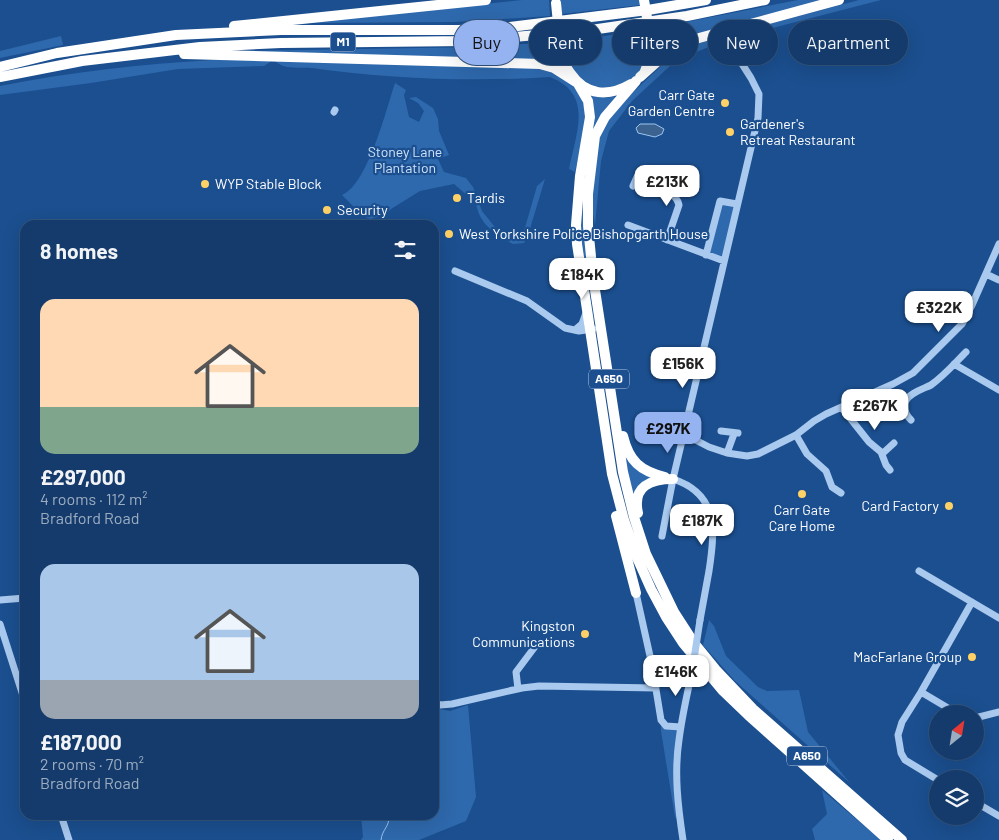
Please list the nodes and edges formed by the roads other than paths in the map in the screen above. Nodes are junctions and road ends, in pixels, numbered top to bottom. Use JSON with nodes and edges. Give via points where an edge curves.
{"nodes":[{"id":1,"x":486,"y":0,"type":"edge"},
{"id":2,"x":644,"y":0,"type":"edge"},
{"id":3,"x":706,"y":0,"type":"edge"},
{"id":4,"x":765,"y":0,"type":"edge"},
{"id":5,"x":839,"y":0,"type":"edge"},
{"id":6,"x":556,"y":1,"type":"edge"},
{"id":7,"x":176,"y":36,"type":"junction"},
{"id":8,"x":139,"y":53,"type":"junction"},
{"id":9,"x":743,"y":65,"type":"edge"},
{"id":10,"x":0,"y":67,"type":"edge"},
{"id":11,"x":0,"y":78,"type":"edge"},
{"id":12,"x":638,"y":79,"type":"junction"},
{"id":13,"x":576,"y":82,"type":"junction"},
{"id":14,"x":633,"y":186,"type":"dead end"},
{"id":15,"x":737,"y":204,"type":"junction"},
{"id":16,"x":628,"y":225,"type":"dead end"},
{"id":17,"x":667,"y":240,"type":"junction"},
{"id":18,"x":999,"y":244,"type":"edge"},
{"id":19,"x":706,"y":255,"type":"junction"},
{"id":20,"x":724,"y":262,"type":"junction"},
{"id":21,"x":455,"y":271,"type":"dead end"},
{"id":22,"x":986,"y":274,"type":"junction"},
{"id":23,"x":593,"y":277,"type":"junction"},
{"id":24,"x":999,"y":280,"type":"edge"},
{"id":25,"x":586,"y":314,"type":"junction"},
{"id":26,"x":575,"y":330,"type":"junction"},
{"id":27,"x":589,"y":331,"type":"junction"},
{"id":28,"x":966,"y":352,"type":"dead end"},
{"id":29,"x":954,"y":364,"type":"junction"},
{"id":30,"x":999,"y":390,"type":"edge"},
{"id":31,"x":842,"y":408,"type":"junction"},
{"id":32,"x":614,"y":411,"type":"junction"},
{"id":33,"x":911,"y":420,"type":"dead end"},
{"id":34,"x":721,"y":431,"type":"dead end"},
{"id":35,"x":684,"y":434,"type":"junction"},
{"id":36,"x":796,"y":435,"type":"junction"},
{"id":37,"x":894,"y":443,"type":"dead end"},
{"id":38,"x":727,"y":453,"type":"junction"},
{"id":39,"x":882,"y":454,"type":"junction"},
{"id":40,"x":890,"y":470,"type":"dead end"},
{"id":41,"x":612,"y":474,"type":"junction"},
{"id":42,"x":673,"y":479,"type":"junction"},
{"id":43,"x":842,"y":493,"type":"dead end"},
{"id":44,"x":662,"y":536,"type":"dead end"},
{"id":45,"x":919,"y":571,"type":"dead end"},
{"id":46,"x":636,"y":593,"type":"joint"},
{"id":47,"x":20,"y":598,"type":"edge"},
{"id":48,"x":0,"y":600,"type":"edge"},
{"id":49,"x":972,"y":602,"type":"junction"},
{"id":50,"x":674,"y":612,"type":"junction"},
{"id":51,"x":999,"y":618,"type":"edge"},
{"id":52,"x":0,"y":624,"type":"edge"},
{"id":53,"x":536,"y":644,"type":"dead end"},
{"id":54,"x":20,"y":686,"type":"edge"},
{"id":55,"x":656,"y":688,"type":"junction"},
{"id":56,"x":518,"y":689,"type":"junction"},
{"id":57,"x":921,"y":692,"type":"junction"},
{"id":58,"x":439,"y":704,"type":"edge"},
{"id":59,"x":943,"y":705,"type":"edge"},
{"id":60,"x":999,"y":712,"type":"edge"},
{"id":61,"x":984,"y":716,"type":"edge"},
{"id":62,"x":681,"y":727,"type":"junction"},
{"id":63,"x":929,"y":775,"type":"edge"},
{"id":64,"x":984,"y":807,"type":"edge"},
{"id":65,"x":999,"y":816,"type":"edge"},
{"id":66,"x":63,"y":820,"type":"edge"},
{"id":67,"x":69,"y":840,"type":"edge"},
{"id":68,"x":683,"y":840,"type":"edge"},
{"id":69,"x":888,"y":840,"type":"edge"},
{"id":70,"x":902,"y":840,"type":"edge"}],
"edges":[{"from":1,"to":7,"type":"highway","via":[[205,29]]},
{"from":2,"to":12,"type":"highway","number":"A650","bridge":true,"via":[[651,41],[650,58]]},
{"from":3,"to":7,"type":"highway","number":"M1","via":[[510,27],[281,30]]},
{"from":4,"to":8,"type":"highway","number":"M1","via":[[687,16],[522,38],[281,43]]},
{"from":5,"to":12,"type":"highway","via":[[688,42],[668,52]]},
{"from":6,"to":13,"type":"highway","number":"A650","bridge":true,"via":[[561,53],[564,65]]},
{"from":7,"to":10,"type":"highway","number":"M1","via":[[57,53]]},
{"from":8,"to":11,"type":"highway","number":"M1"},
{"from":8,"to":13,"type":"highway","via":[[540,64],[554,68]]},
{"from":9,"to":15,"type":"street","via":[[759,94],[758,118]]},
{"from":12,"to":13,"type":"highway","via":[[609,93],[596,92]]},
{"from":12,"to":23,"type":"highway","number":"A650","via":[[605,117],[594,142],[588,194]]},
{"from":13,"to":25,"type":"highway","number":"A650","via":[[588,101],[590,112],[576,225]]},
{"from":14,"to":17,"type":"street","via":[[637,177],[678,199],[679,205]]},
{"from":15,"to":19,"type":"street","via":[[720,201]]},
{"from":15,"to":20,"type":"street"},
{"from":16,"to":17,"type":"street"},
{"from":17,"to":19,"type":"street"},
{"from":18,"to":22,"type":"street"},
{"from":19,"to":20,"type":"street"},
{"from":20,"to":35,"type":"street"},
{"from":21,"to":26,"type":"street","via":[[527,301],[565,328]]},
{"from":22,"to":24,"type":"street"},
{"from":22,"to":31,"type":"street","via":[[962,324],[914,373]]},
{"from":23,"to":27,"type":"street","via":[[591,291],[596,319],[593,330]]},
{"from":23,"to":32,"type":"highway","number":"A650"},
{"from":25,"to":26,"type":"street"},
{"from":25,"to":27,"type":"highway","number":"A650"},
{"from":26,"to":27,"type":"street"},
{"from":27,"to":41,"type":"highway","number":"A650"},
{"from":28,"to":29,"type":"street"},
{"from":29,"to":30,"type":"street"},
{"from":29,"to":33,"type":"street","via":[[934,383],[906,400],[904,409]]},
{"from":31,"to":36,"type":"street","via":[[814,421]]},
{"from":31,"to":39,"type":"street"},
{"from":32,"to":42,"type":"highway","via":[[629,453],[637,464],[653,474]]},
{"from":32,"to":50,"type":"highway","number":"A650","via":[[634,518],[646,554]]},
{"from":34,"to":38,"type":"street","via":[[736,433]]},
{"from":35,"to":38,"type":"street"},
{"from":35,"to":42,"type":"street"},
{"from":36,"to":38,"type":"street","via":[[758,454]]},
{"from":36,"to":43,"type":"street","via":[[810,458],[826,471],[830,488]]},
{"from":37,"to":39,"type":"street"},
{"from":39,"to":40,"type":"street"},
{"from":41,"to":46,"type":"highway","via":[[614,502]]},
{"from":41,"to":69,"type":"highway","number":"A650","via":[[638,560],[666,617],[683,643],[748,715]]},
{"from":42,"to":44,"type":"street"},
{"from":42,"to":50,"type":"highway","via":[[647,484],[638,496],[637,507],[645,539]]},
{"from":42,"to":62,"type":"street","bridge":true,"via":[[702,497],[713,523],[713,547]]},
{"from":45,"to":49,"type":"street"},
{"from":46,"to":55,"type":"street"},
{"from":47,"to":48,"type":"street"},
{"from":49,"to":51,"type":"street"},
{"from":49,"to":57,"type":"street"},
{"from":50,"to":70,"type":"highway","number":"A650","via":[[694,643],[753,709]]},
{"from":52,"to":54,"type":"street"},
{"from":53,"to":56,"type":"street","via":[[516,672]]},
{"from":55,"to":56,"type":"street","via":[[539,686]]},
{"from":55,"to":62,"type":"street","via":[[661,720],[664,724]]},
{"from":56,"to":58,"type":"street"},
{"from":57,"to":59,"type":"street"},
{"from":57,"to":63,"type":"street","via":[[898,735],[905,760]]},
{"from":60,"to":61,"type":"street"},
{"from":62,"to":68,"type":"street","via":[[677,788]]},
{"from":64,"to":65,"type":"street"},
{"from":66,"to":67,"type":"street"}]}
